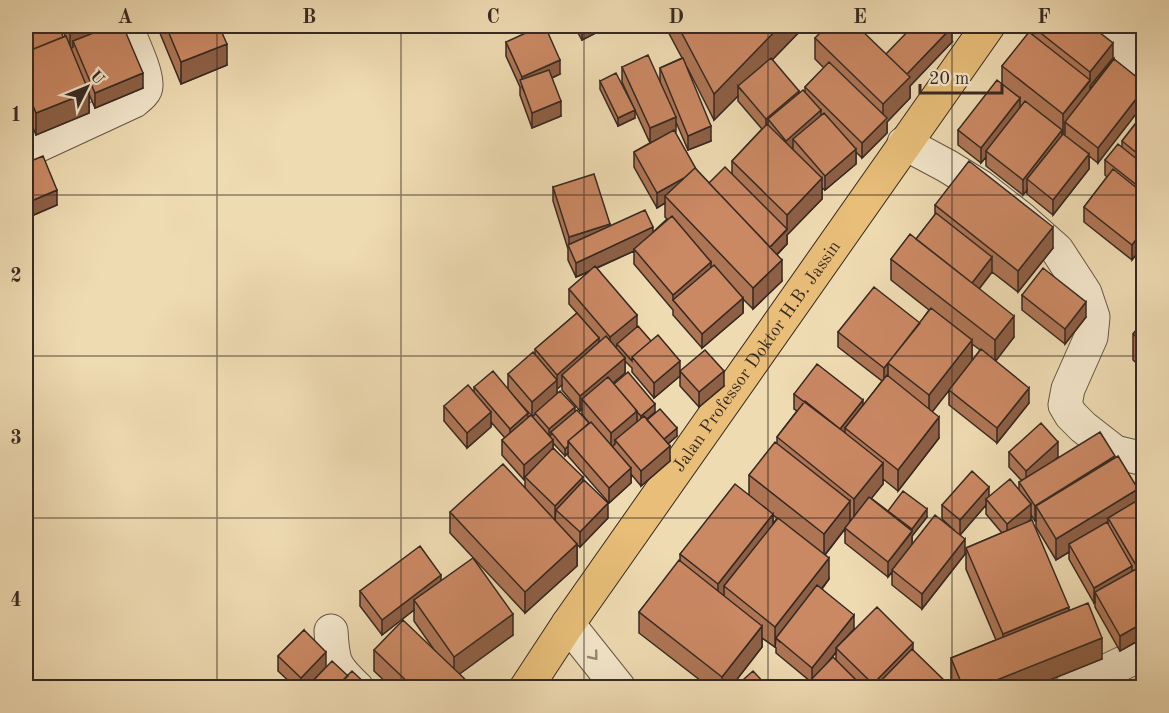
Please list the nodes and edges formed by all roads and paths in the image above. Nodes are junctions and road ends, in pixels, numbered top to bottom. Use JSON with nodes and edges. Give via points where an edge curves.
{"nodes":[{"id":1,"x":126,"y":26,"type":"edge"},
{"id":2,"x":988,"y":26,"type":"edge"},
{"id":3,"x":1100,"y":26,"type":"edge"},
{"id":4,"x":1143,"y":61,"type":"edge"},
{"id":5,"x":904,"y":144,"type":"junction"},
{"id":6,"x":26,"y":151,"type":"edge"},
{"id":7,"x":1143,"y":459,"type":"edge"},
{"id":8,"x":568,"y":624,"type":"junction"},
{"id":9,"x":331,"y":631,"type":"dead end"},
{"id":10,"x":1143,"y":653,"type":"edge"},
{"id":11,"x":357,"y":687,"type":"edge"},
{"id":12,"x":526,"y":687,"type":"edge"},
{"id":13,"x":620,"y":687,"type":"edge"},
{"id":14,"x":1071,"y":687,"type":"edge"}],
"edges":[{"from":1,"to":6,"type":"street","via":[[142,65],[146,87],[143,92],[134,101]]},
{"from":2,"to":5,"type":"highway","name":"Jalan Professor Doktor H.B. Jassin"},
{"from":3,"to":4,"type":"street"},
{"from":5,"to":7,"type":"street","via":[[981,187],[1056,250],[1085,293],[1093,317],[1091,337],[1065,405],[1083,427],[1115,452]]},
{"from":5,"to":8,"type":"highway","name":"Jalan Professor Doktor H.B. Jassin"},
{"from":8,"to":12,"type":"highway","name":"Jalan Professor Doktor H.B. Jassin"},
{"from":8,"to":13,"type":"street","one_way":true},
{"from":9,"to":11,"type":"street","via":[[335,663]]},
{"from":10,"to":14,"type":"street"}]}
